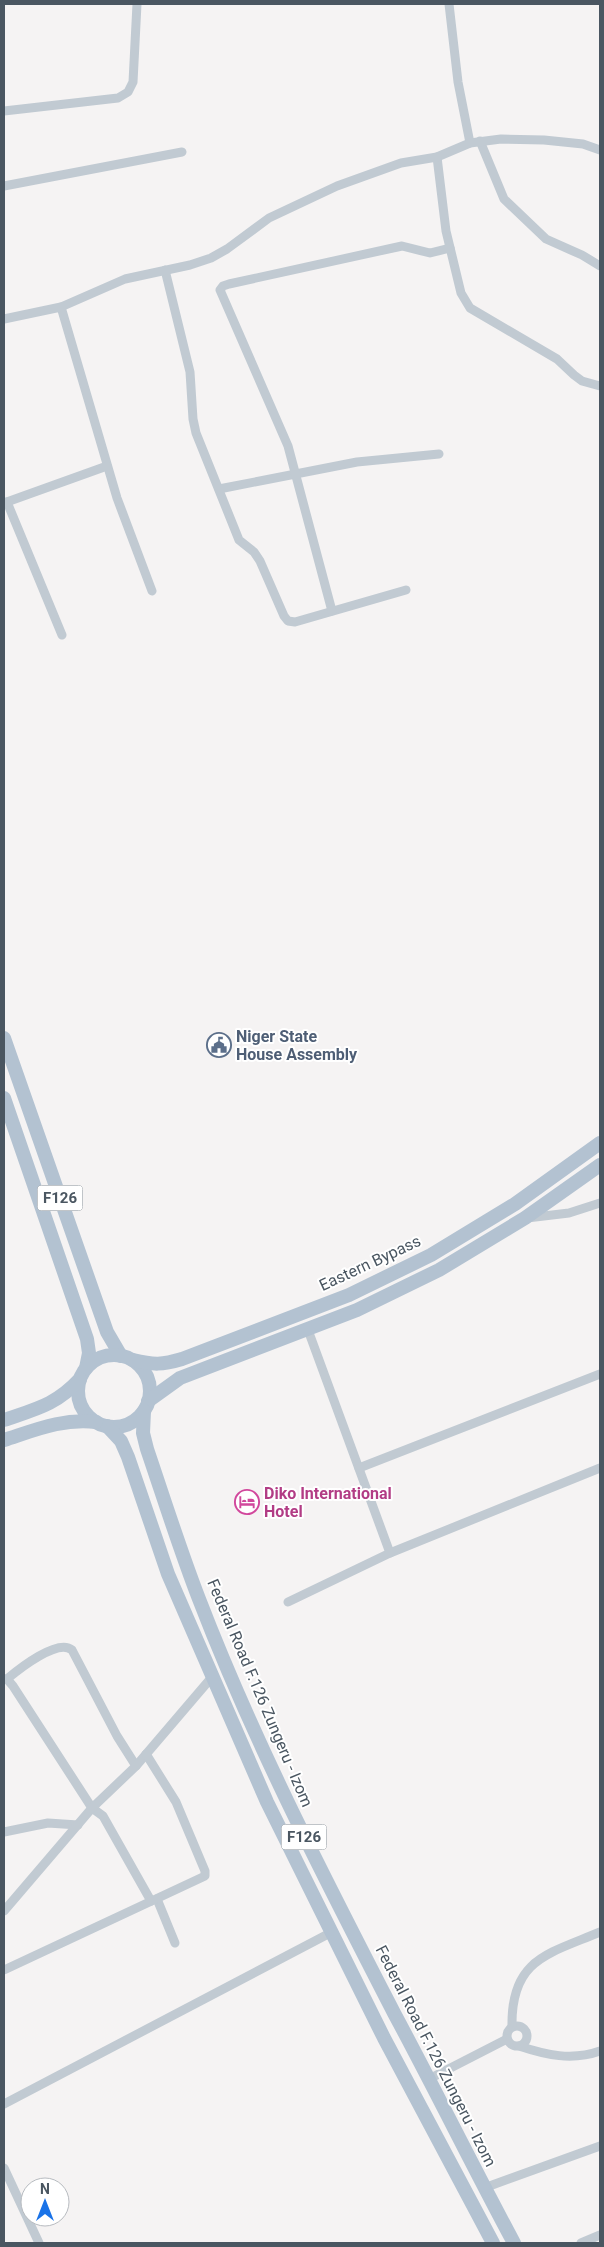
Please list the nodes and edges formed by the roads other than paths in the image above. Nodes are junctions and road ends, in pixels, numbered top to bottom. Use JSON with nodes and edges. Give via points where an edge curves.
{"nodes":[{"id":1,"x":138,"y":4,"type":"edge"},
{"id":2,"x":449,"y":4,"type":"edge"},
{"id":3,"x":4,"y":111,"type":"edge"},
{"id":4,"x":480,"y":141,"type":"junction"},
{"id":5,"x":470,"y":143,"type":"junction"},
{"id":6,"x":599,"y":148,"type":"edge"},
{"id":7,"x":182,"y":152,"type":"dead end"},
{"id":8,"x":438,"y":157,"type":"junction"},
{"id":9,"x":4,"y":186,"type":"edge"},
{"id":10,"x":450,"y":248,"type":"junction"},
{"id":11,"x":600,"y":266,"type":"edge"},
{"id":12,"x":164,"y":270,"type":"junction"},
{"id":13,"x":61,"y":307,"type":"junction"},
{"id":14,"x":4,"y":319,"type":"edge"},
{"id":15,"x":600,"y":386,"type":"edge"},
{"id":16,"x":439,"y":454,"type":"dead end"},
{"id":17,"x":107,"y":466,"type":"junction"},
{"id":18,"x":295,"y":474,"type":"junction"},
{"id":19,"x":219,"y":489,"type":"junction"},
{"id":20,"x":6,"y":502,"type":"edge"},
{"id":21,"x":406,"y":590,"type":"dead end"},
{"id":22,"x":152,"y":591,"type":"dead end"},
{"id":23,"x":332,"y":611,"type":"junction"},
{"id":24,"x":62,"y":635,"type":"dead end"},
{"id":25,"x":4,"y":1038,"type":"edge"},
{"id":26,"x":4,"y":1098,"type":"edge"},
{"id":27,"x":600,"y":1143,"type":"edge"},
{"id":28,"x":600,"y":1165,"type":"edge"},
{"id":29,"x":600,"y":1203,"type":"edge"},
{"id":30,"x":525,"y":1218,"type":"junction"},
{"id":31,"x":308,"y":1330,"type":"junction"},
{"id":32,"x":127,"y":1358,"type":"junction"},
{"id":33,"x":83,"y":1373,"type":"junction"},
{"id":34,"x":600,"y":1374,"type":"edge"},
{"id":35,"x":146,"y":1406,"type":"junction"},
{"id":36,"x":4,"y":1420,"type":"edge"},
{"id":37,"x":102,"y":1424,"type":"junction"},
{"id":38,"x":4,"y":1440,"type":"edge"},
{"id":39,"x":359,"y":1468,"type":"junction"},
{"id":40,"x":600,"y":1468,"type":"edge"},
{"id":41,"x":390,"y":1552,"type":"junction"},
{"id":42,"x":288,"y":1602,"type":"dead end"},
{"id":43,"x":212,"y":1677,"type":"junction"},
{"id":44,"x":6,"y":1679,"type":"edge"},
{"id":45,"x":146,"y":1754,"type":"junction"},
{"id":46,"x":136,"y":1766,"type":"junction"},
{"id":47,"x":283,"y":1794,"type":"junction"},
{"id":48,"x":267,"y":1802,"type":"junction"},
{"id":49,"x":92,"y":1808,"type":"junction"},
{"id":50,"x":78,"y":1825,"type":"junction"},
{"id":51,"x":4,"y":1832,"type":"edge"},
{"id":52,"x":154,"y":1900,"type":"junction"},
{"id":53,"x":4,"y":1911,"type":"edge"},
{"id":54,"x":332,"y":1932,"type":"junction"},
{"id":55,"x":600,"y":1932,"type":"edge"},
{"id":56,"x":175,"y":1943,"type":"dead end"},
{"id":57,"x":4,"y":1970,"type":"edge"},
{"id":58,"x":512,"y":2026,"type":"junction"},
{"id":59,"x":507,"y":2039,"type":"junction"},
{"id":60,"x":518,"y":2046,"type":"junction"},
{"id":61,"x":600,"y":2051,"type":"edge"},
{"id":62,"x":429,"y":2079,"type":"junction"},
{"id":63,"x":4,"y":2104,"type":"edge"},
{"id":64,"x":600,"y":2146,"type":"edge"},
{"id":65,"x":4,"y":2168,"type":"edge"},
{"id":66,"x":484,"y":2188,"type":"junction"},
{"id":67,"x":600,"y":2235,"type":"edge"},
{"id":68,"x":39,"y":2243,"type":"edge"},
{"id":69,"x":493,"y":2243,"type":"edge"},
{"id":70,"x":514,"y":2243,"type":"edge"},
{"id":71,"x":582,"y":2243,"type":"edge"}],
"edges":[{"from":1,"to":3,"type":"street","via":[[133,82],[128,92],[118,98]]},
{"from":2,"to":5,"type":"street","via":[[458,82]]},
{"from":4,"to":5,"type":"street"},
{"from":4,"to":6,"type":"street","via":[[502,138],[544,140]]},
{"from":4,"to":11,"type":"street","via":[[504,199],[546,239]]},
{"from":5,"to":8,"type":"street"},
{"from":7,"to":9,"type":"street"},
{"from":8,"to":10,"type":"street"},
{"from":8,"to":12,"type":"street","via":[[402,163],[337,186],[269,218],[211,258]]},
{"from":10,"to":15,"type":"street","via":[[461,294],[470,308],[557,360],[582,381]]},
{"from":10,"to":18,"type":"street","via":[[430,252],[402,246],[229,284],[220,290],[288,446]]},
{"from":12,"to":13,"type":"street","via":[[125,279]]},
{"from":12,"to":19,"type":"street","via":[[190,372],[195,426]]},
{"from":13,"to":14,"type":"street"},
{"from":13,"to":17,"type":"street"},
{"from":16,"to":18,"type":"street","via":[[357,462]]},
{"from":17,"to":20,"type":"street"},
{"from":17,"to":22,"type":"street"},
{"from":18,"to":19,"type":"street"},
{"from":18,"to":23,"type":"street"},
{"from":19,"to":23,"type":"street","via":[[239,540],[260,561],[288,621],[295,622]]},
{"from":20,"to":24,"type":"street"},
{"from":21,"to":23,"type":"street"},
{"from":25,"to":32,"type":"main road","number":"F126","via":[[107,1332]]},
{"from":26,"to":33,"type":"main road","number":"F126","via":[[87,1339],[88,1354]]},
{"from":27,"to":32,"type":"main road","name":"Eastern Bypass","via":[[507,1209],[431,1255],[350,1295],[169,1363],[154,1365]]},
{"from":28,"to":30,"type":"main road"},
{"from":29,"to":30,"type":"street","via":[[569,1213]]},
{"from":30,"to":31,"type":"main road","via":[[439,1270]]},
{"from":31,"to":35,"type":"main road","via":[[180,1378]]},
{"from":31,"to":39,"type":"street"},
{"from":32,"to":33,"type":"main road","via":[[108,1355],[96,1360]]},
{"from":32,"to":35,"type":"main road","name":"Federal Road F.126 Zungeru - Izom","number":"F126","via":[[142,1368],[148,1378],[150,1390]]},
{"from":33,"to":36,"type":"main road","via":[[67,1394],[52,1403]]},
{"from":33,"to":37,"type":"main road","number":"F126","via":[[78,1391],[80,1404],[87,1414]]},
{"from":34,"to":39,"type":"street"},
{"from":35,"to":37,"type":"main road","via":[[137,1419],[128,1424]]},
{"from":35,"to":47,"type":"main road","name":"Federal Road F.126 Zungeru - Izom","number":"F126","via":[[143,1433],[147,1449],[186,1564],[220,1652]]},
{"from":37,"to":38,"type":"main road","via":[[63,1421]]},
{"from":37,"to":43,"type":"main road","number":"F126","via":[[121,1441],[128,1457],[168,1574]]},
{"from":39,"to":41,"type":"street"},
{"from":40,"to":41,"type":"street"},
{"from":41,"to":42,"type":"street"},
{"from":43,"to":45,"type":"street"},
{"from":43,"to":48,"type":"main road","number":"F126"},
{"from":44,"to":46,"type":"street","via":[[57,1647],[68,1647]]},
{"from":44,"to":49,"type":"street"},
{"from":45,"to":46,"type":"street"},
{"from":45,"to":52,"type":"street","via":[[176,1802],[205,1872],[201,1879]]},
{"from":46,"to":49,"type":"street"},
{"from":47,"to":48,"type":"main road"},
{"from":47,"to":62,"type":"main road","name":"Federal Road F.126 Zungeru - Izom","number":"F126"},
{"from":48,"to":54,"type":"main road","number":"F126"},
{"from":49,"to":50,"type":"street"},
{"from":49,"to":52,"type":"street","via":[[103,1816]]},
{"from":50,"to":51,"type":"street","via":[[48,1823]]},
{"from":50,"to":53,"type":"street"},
{"from":52,"to":56,"type":"street"},
{"from":52,"to":57,"type":"street"},
{"from":54,"to":63,"type":"street"},
{"from":54,"to":69,"type":"main road","number":"F126","via":[[384,2038]]},
{"from":55,"to":58,"type":"street","via":[[542,1956],[533,1963],[514,1996]]},
{"from":58,"to":59,"type":"street"},
{"from":58,"to":60,"type":"street","via":[[520,2026],[527,2032],[525,2043]]},
{"from":59,"to":60,"type":"street"},
{"from":59,"to":62,"type":"street"},
{"from":60,"to":61,"type":"street","via":[[545,2055],[567,2057]]},
{"from":62,"to":66,"type":"main road","name":"Federal Road F.126 Zungeru - Izom","number":"F126"},
{"from":64,"to":66,"type":"street"},
{"from":65,"to":68,"type":"street"},
{"from":66,"to":70,"type":"main road","name":"Federal Road F.126 Zungeru - Izom","number":"F126"},
{"from":67,"to":71,"type":"street"}]}
